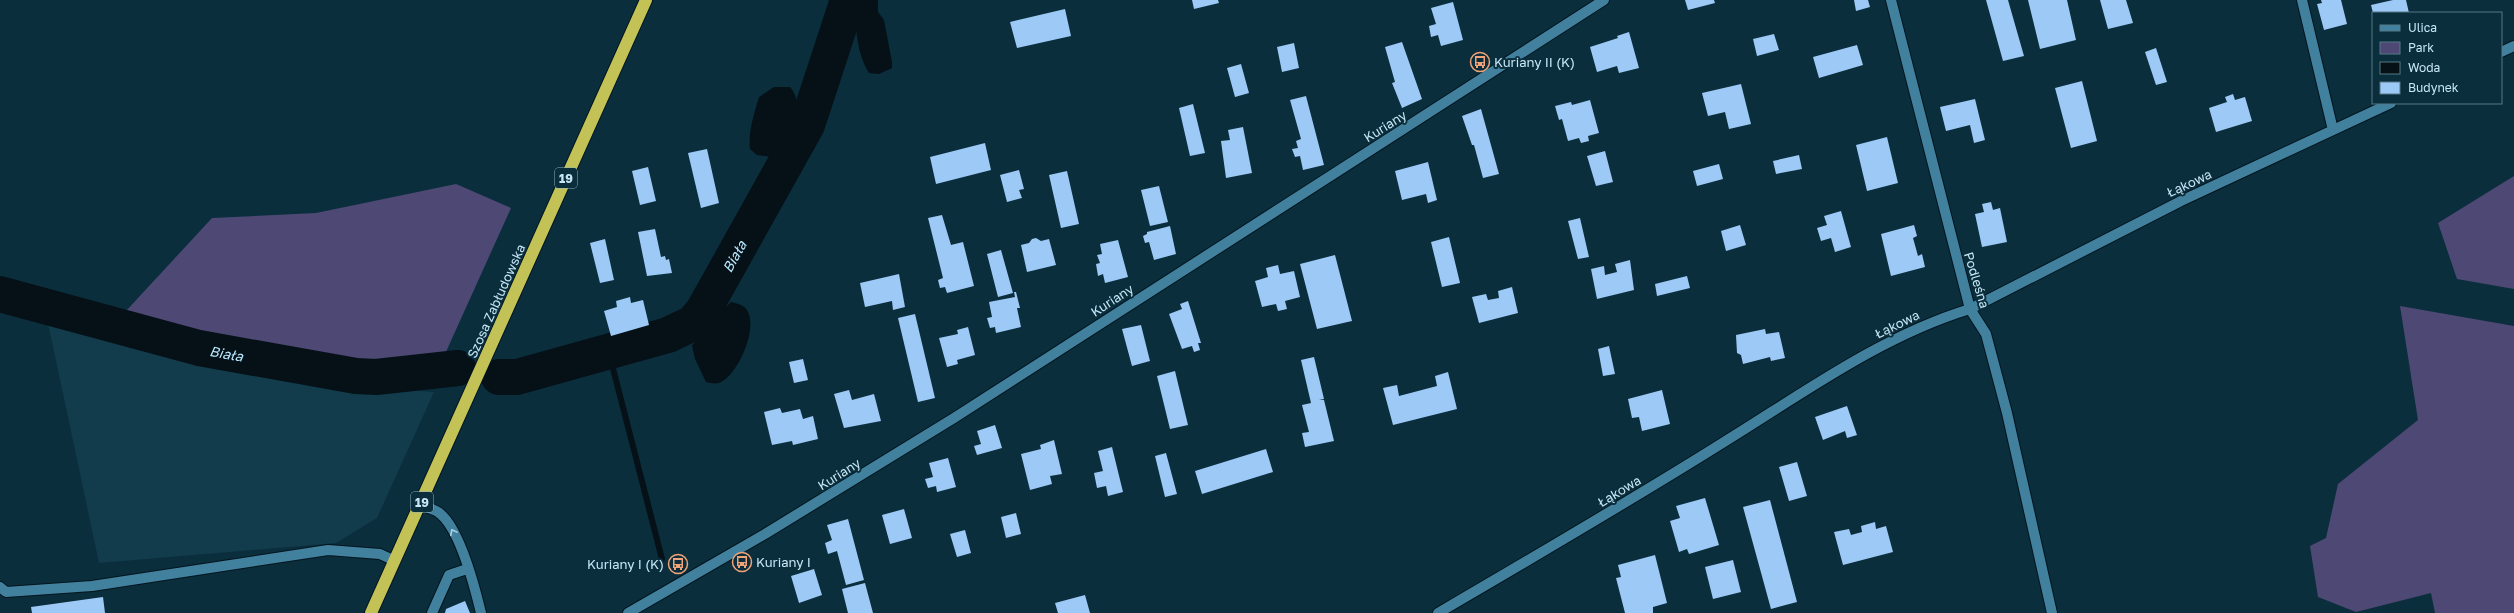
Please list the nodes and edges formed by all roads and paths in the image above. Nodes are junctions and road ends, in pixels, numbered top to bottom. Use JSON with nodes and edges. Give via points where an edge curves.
{"nodes":[{"id":1,"x":646,"y":0,"type":"edge"},
{"id":2,"x":1604,"y":0,"type":"edge"},
{"id":3,"x":1891,"y":0,"type":"edge"},
{"id":4,"x":2302,"y":0,"type":"edge"},
{"id":5,"x":2514,"y":46,"type":"edge"},
{"id":6,"x":2502,"y":52,"type":"edge"},
{"id":7,"x":2389,"y":104,"type":"edge"},
{"id":8,"x":2333,"y":130,"type":"junction"},
{"id":9,"x":1970,"y":309,"type":"junction"},
{"id":10,"x":421,"y":505,"type":"junction"},
{"id":11,"x":395,"y":561,"type":"junction"},
{"id":12,"x":467,"y":569,"type":"junction"},
{"id":13,"x":0,"y":587,"type":"edge"},
{"id":14,"x":372,"y":613,"type":"edge"},
{"id":15,"x":432,"y":613,"type":"edge"},
{"id":16,"x":481,"y":613,"type":"edge"},
{"id":17,"x":628,"y":613,"type":"edge"},
{"id":18,"x":1438,"y":613,"type":"edge"},
{"id":19,"x":2052,"y":613,"type":"edge"}],
"edges":[{"from":1,"to":10,"type":"highway","name":"Szosa Zabłudowska","number":"19"},
{"from":2,"to":17,"type":"street","name":"Kuriany","via":[[954,418],[765,534]]},
{"from":3,"to":9,"type":"street","name":"Podleśna"},
{"from":4,"to":8,"type":"street"},
{"from":5,"to":6,"type":"street"},
{"from":7,"to":8,"type":"street","name":"Łąkowa"},
{"from":8,"to":9,"type":"street","name":"Łąkowa","via":[[2181,201]]},
{"from":9,"to":18,"type":"street","name":"Łąkowa","via":[[1938,319],[1864,356],[1654,486]]},
{"from":9,"to":19,"type":"street","name":"Podleśna","via":[[1986,334],[2007,413]]},
{"from":10,"to":11,"type":"highway","name":"Szosa Zabłudowska","number":"19"},
{"from":12,"to":10,"type":"street","one_way":true,"via":[[450,526],[438,512]]},
{"from":11,"to":13,"type":"street","via":[[380,554],[328,550],[92,586],[6,592]]},
{"from":11,"to":14,"type":"highway","name":"Szosa Zabłudowska","number":"19"},
{"from":12,"to":15,"type":"street","via":[[449,575]]},
{"from":12,"to":16,"type":"street"}]}
